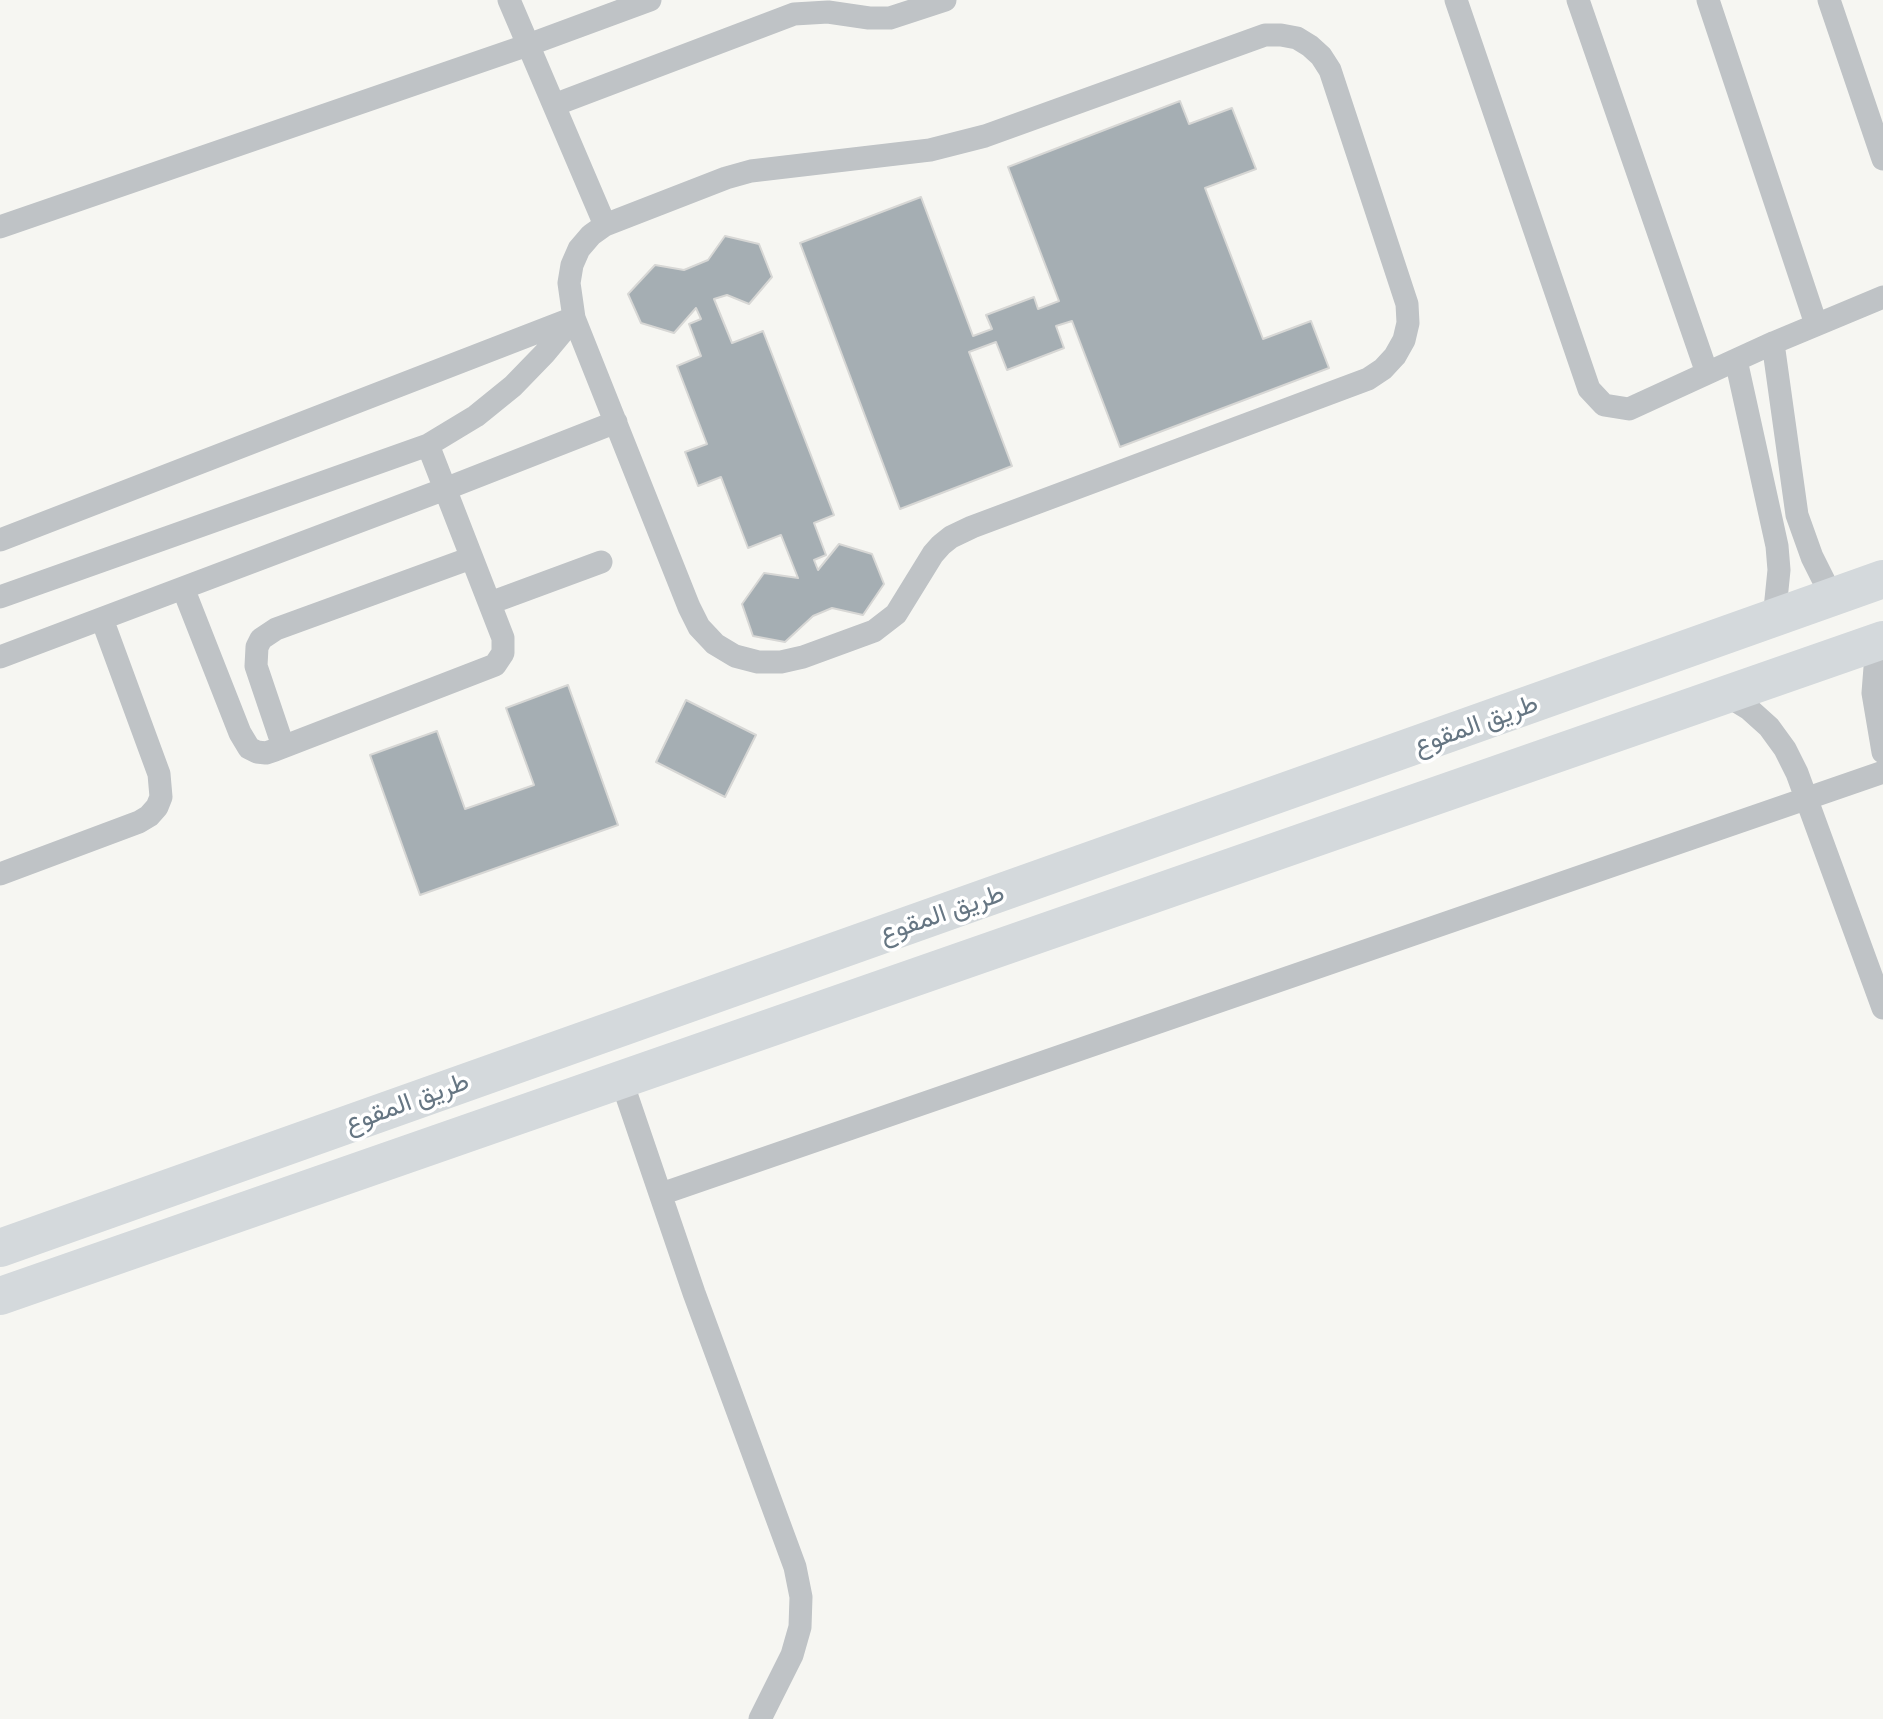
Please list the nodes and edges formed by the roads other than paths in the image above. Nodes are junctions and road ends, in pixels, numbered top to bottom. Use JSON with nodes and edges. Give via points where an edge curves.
{"nodes":[{"id":1,"x":509,"y":0,"type":"edge"},
{"id":2,"x":650,"y":0,"type":"edge"},
{"id":3,"x":945,"y":0,"type":"edge"},
{"id":4,"x":1456,"y":0,"type":"edge"},
{"id":5,"x":1578,"y":0,"type":"edge"},
{"id":6,"x":1708,"y":0,"type":"edge"},
{"id":7,"x":1829,"y":0,"type":"edge"},
{"id":8,"x":826,"y":6,"type":"edge"},
{"id":9,"x":528,"y":44,"type":"junction"},
{"id":10,"x":554,"y":105,"type":"junction"},
{"id":11,"x":1883,"y":159,"type":"edge"},
{"id":12,"x":605,"y":225,"type":"junction"},
{"id":13,"x":0,"y":228,"type":"edge"},
{"id":14,"x":1883,"y":298,"type":"edge"},
{"id":15,"x":574,"y":318,"type":"junction"},
{"id":16,"x":1816,"y":324,"type":"junction"},
{"id":17,"x":1773,"y":343,"type":"junction"},
{"id":18,"x":1735,"y":360,"type":"junction"},
{"id":19,"x":1707,"y":373,"type":"junction"},
{"id":20,"x":616,"y":422,"type":"junction"},
{"id":21,"x":428,"y":444,"type":"junction"},
{"id":22,"x":445,"y":489,"type":"junction"},
{"id":23,"x":1797,"y":516,"type":"junction"},
{"id":24,"x":1773,"y":522,"type":"junction"},
{"id":25,"x":0,"y":540,"type":"edge"},
{"id":26,"x":471,"y":558,"type":"junction"},
{"id":27,"x":601,"y":562,"type":"dead end"},
{"id":28,"x":1883,"y":579,"type":"edge"},
{"id":29,"x":183,"y":588,"type":"junction"},
{"id":30,"x":0,"y":597,"type":"edge"},
{"id":31,"x":1832,"y":597,"type":"junction"},
{"id":32,"x":490,"y":603,"type":"junction"},
{"id":33,"x":102,"y":618,"type":"junction"},
{"id":34,"x":1774,"y":619,"type":"junction"},
{"id":35,"x":1880,"y":641,"type":"edge"},
{"id":36,"x":0,"y":657,"type":"edge"},
{"id":37,"x":1726,"y":695,"type":"junction"},
{"id":38,"x":283,"y":746,"type":"junction"},
{"id":39,"x":1883,"y":752,"type":"edge"},
{"id":40,"x":1883,"y":772,"type":"edge"},
{"id":41,"x":1807,"y":799,"type":"junction"},
{"id":42,"x":0,"y":874,"type":"edge"},
{"id":43,"x":1883,"y":1009,"type":"edge"},
{"id":44,"x":621,"y":1079,"type":"junction"},
{"id":45,"x":660,"y":1194,"type":"junction"},
{"id":46,"x":0,"y":1248,"type":"edge"},
{"id":47,"x":0,"y":1296,"type":"edge"},
{"id":48,"x":760,"y":1719,"type":"edge"}],
"edges":[{"from":1,"to":9,"type":"lane"},
{"from":2,"to":9,"type":"lane"},
{"from":3,"to":8,"type":"lane","via":[[890,18],[869,18]]},
{"from":4,"to":19,"type":"lane","via":[[1589,389],[1604,405],[1629,409]]},
{"from":5,"to":19,"type":"lane"},
{"from":6,"to":16,"type":"lane"},
{"from":7,"to":11,"type":"lane"},
{"from":8,"to":10,"type":"lane"},
{"from":9,"to":10,"type":"lane"},
{"from":9,"to":13,"type":"lane"},
{"from":10,"to":12,"type":"lane"},
{"from":12,"to":15,"type":"lane","via":[[579,249],[572,265],[569,283]]},
{"from":12,"to":20,"type":"lane","via":[[751,171],[930,150],[985,136],[1250,39],[1281,35],[1310,46],[1330,70],[1408,304],[1404,340],[1390,363],[1368,379],[951,537],[933,554],[886,623],[780,662],[735,656],[699,627]]},
{"from":14,"to":16,"type":"lane"},
{"from":15,"to":20,"type":"lane"},
{"from":15,"to":21,"type":"lane","via":[[513,386],[476,416]]},
{"from":15,"to":25,"type":"lane"},
{"from":16,"to":17,"type":"lane"},
{"from":17,"to":18,"type":"lane"},
{"from":17,"to":23,"type":"lane"},
{"from":18,"to":19,"type":"lane"},
{"from":18,"to":24,"type":"lane"},
{"from":20,"to":22,"type":"lane"},
{"from":21,"to":22,"type":"lane"},
{"from":21,"to":30,"type":"lane"},
{"from":22,"to":26,"type":"lane"},
{"from":22,"to":29,"type":"lane"},
{"from":23,"to":24,"type":"lane"},
{"from":23,"to":31,"type":"lane"},
{"from":24,"to":34,"type":"lane","via":[[1779,570]]},
{"from":26,"to":32,"type":"lane"},
{"from":26,"to":38,"type":"lane","via":[[276,629],[261,639],[256,666]]},
{"from":27,"to":32,"type":"lane"},
{"from":28,"to":31,"type":"main road","name":"طريق المقوع"},
{"from":29,"to":33,"type":"lane"},
{"from":29,"to":38,"type":"lane","via":[[244,741],[257,752]]},
{"from":31,"to":34,"type":"main road","name":"طريق المقوع"},
{"from":32,"to":38,"type":"lane","via":[[504,646],[495,665]]},
{"from":33,"to":36,"type":"lane"},
{"from":33,"to":42,"type":"lane","via":[[159,774],[161,797],[157,807],[139,822]]},
{"from":34,"to":46,"type":"main road","name":"طريق المقوع"},
{"from":35,"to":37,"type":"main road","name":"طريق المقوع"},
{"from":35,"to":39,"type":"lane","via":[[1873,693]]},
{"from":37,"to":41,"type":"lane","via":[[1769,727],[1785,749]]},
{"from":37,"to":44,"type":"main road","name":"طريق المقوع"},
{"from":40,"to":41,"type":"lane"},
{"from":41,"to":43,"type":"lane"},
{"from":41,"to":45,"type":"lane"},
{"from":44,"to":45,"type":"lane"},
{"from":44,"to":47,"type":"main road","name":"طريق المقوع"},
{"from":45,"to":48,"type":"lane","via":[[795,1567],[801,1597],[800,1627],[792,1655]]}]}
